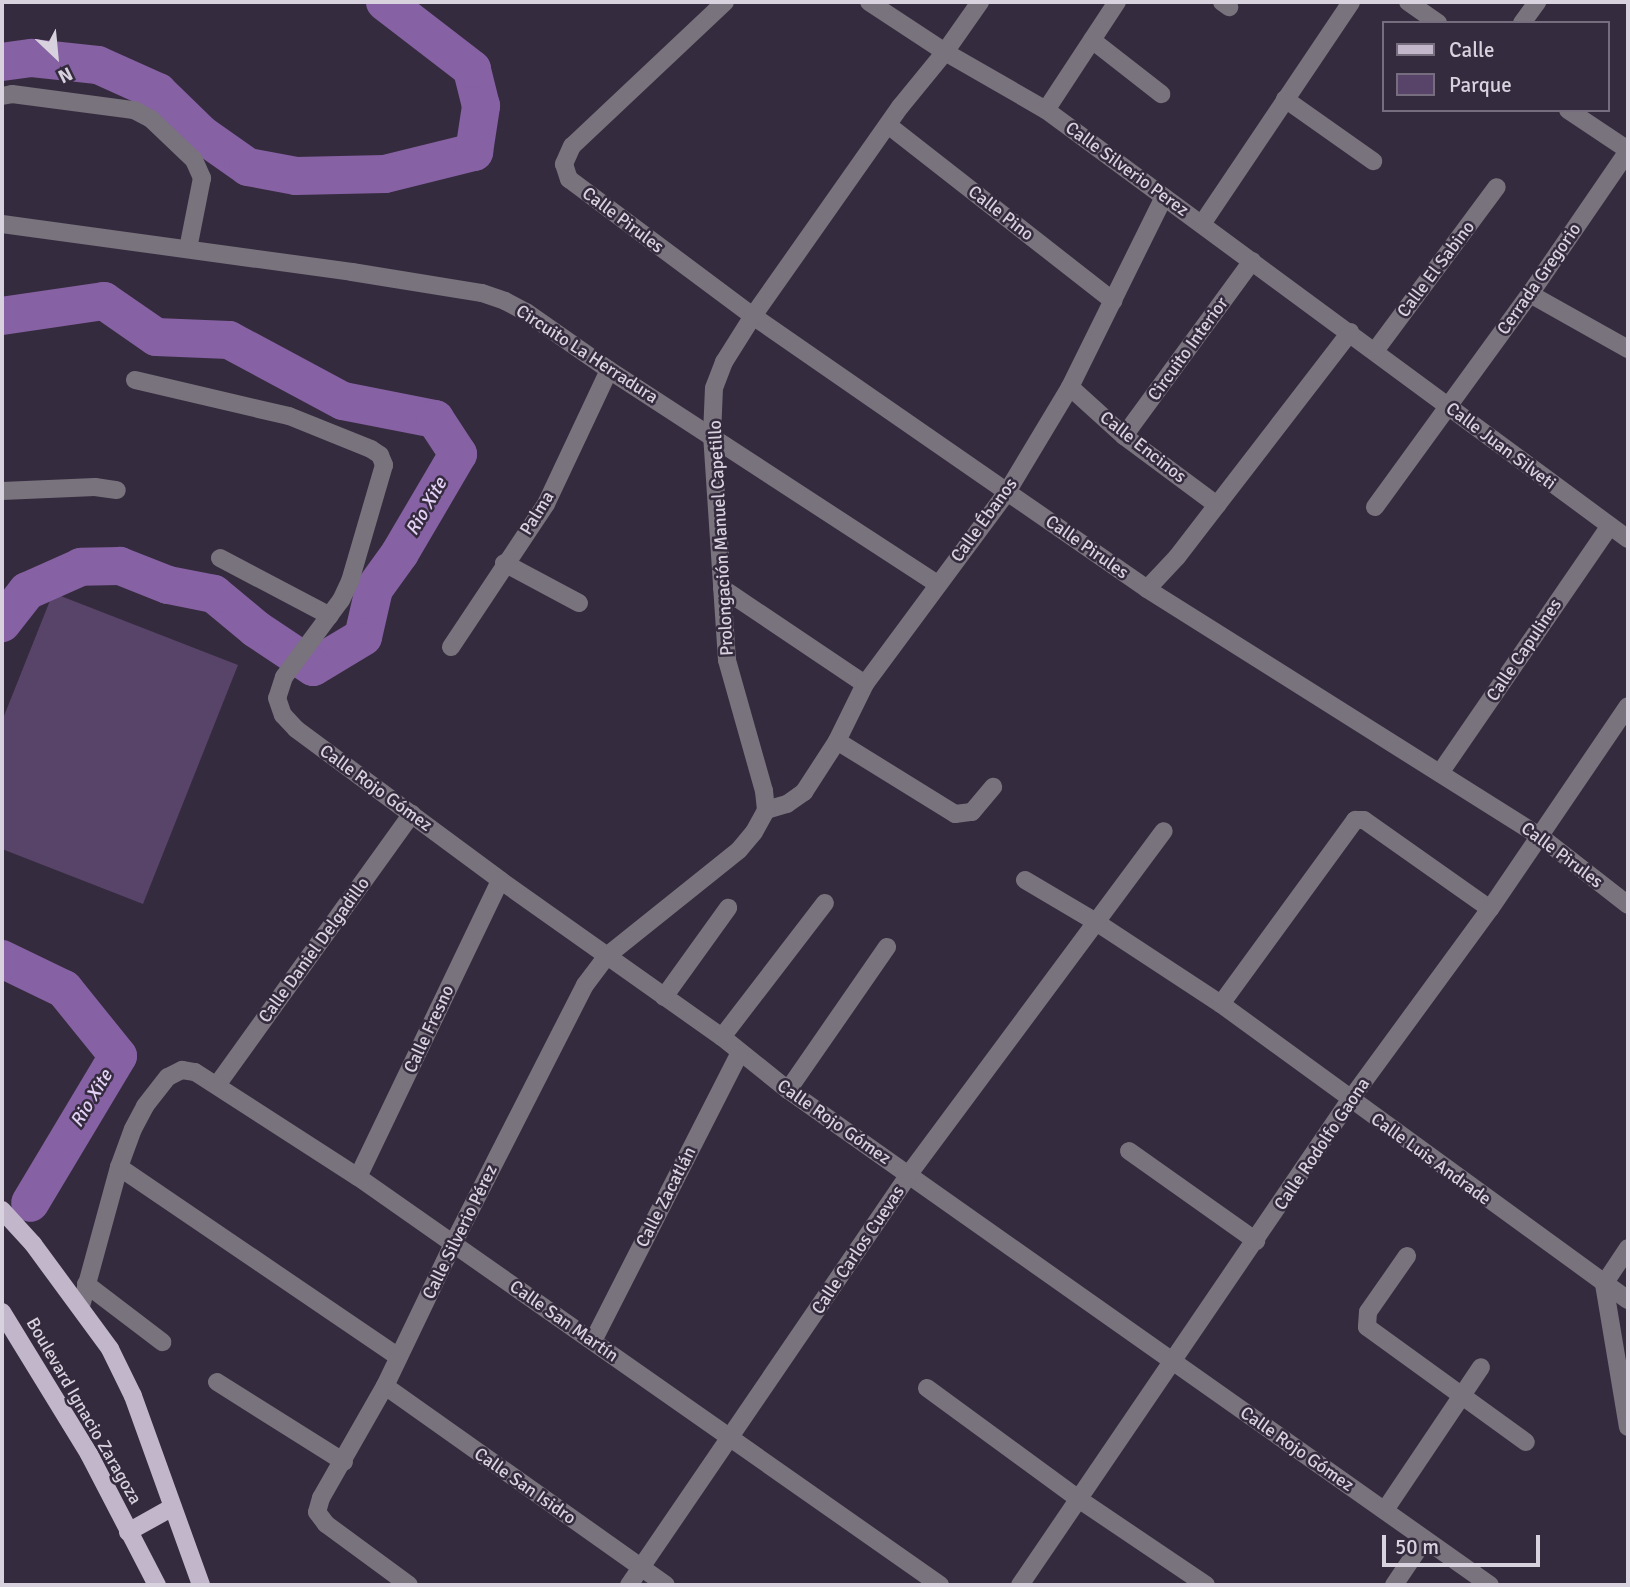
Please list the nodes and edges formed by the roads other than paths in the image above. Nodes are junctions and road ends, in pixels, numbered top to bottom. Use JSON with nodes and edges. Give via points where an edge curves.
{"nodes":[{"id":1,"x":725,"y":2,"type":"edge"},
{"id":2,"x":869,"y":2,"type":"edge"},
{"id":3,"x":980,"y":2,"type":"edge"},
{"id":4,"x":1117,"y":2,"type":"edge"},
{"id":5,"x":1351,"y":2,"type":"edge"},
{"id":6,"x":1408,"y":2,"type":"edge"},
{"id":7,"x":1537,"y":2,"type":"edge"},
{"id":8,"x":1435,"y":21,"type":"edge"},
{"id":9,"x":1523,"y":21,"type":"edge"},
{"id":10,"x":1092,"y":40,"type":"junction"},
{"id":11,"x":945,"y":52,"type":"junction"},
{"id":12,"x":1161,"y":94,"type":"dead end"},
{"id":13,"x":2,"y":96,"type":"edge"},
{"id":14,"x":1286,"y":99,"type":"junction"},
{"id":15,"x":1046,"y":110,"type":"junction"},
{"id":16,"x":1571,"y":112,"type":"edge"},
{"id":17,"x":888,"y":125,"type":"junction"},
{"id":18,"x":1628,"y":150,"type":"edge"},
{"id":19,"x":1373,"y":161,"type":"dead end"},
{"id":20,"x":1497,"y":187,"type":"dead end"},
{"id":21,"x":1164,"y":197,"type":"junction"},
{"id":22,"x":2,"y":224,"type":"edge"},
{"id":23,"x":1202,"y":225,"type":"junction"},
{"id":24,"x":188,"y":250,"type":"junction"},
{"id":25,"x":1252,"y":261,"type":"junction"},
{"id":26,"x":1530,"y":294,"type":"junction"},
{"id":27,"x":1113,"y":301,"type":"junction"},
{"id":28,"x":753,"y":316,"type":"junction"},
{"id":29,"x":1350,"y":332,"type":"junction"},
{"id":30,"x":1628,"y":349,"type":"edge"},
{"id":31,"x":1375,"y":351,"type":"junction"},
{"id":32,"x":609,"y":370,"type":"junction"},
{"id":33,"x":135,"y":380,"type":"dead end"},
{"id":34,"x":1070,"y":387,"type":"junction"},
{"id":35,"x":1447,"y":405,"type":"junction"},
{"id":36,"x":712,"y":435,"type":"junction"},
{"id":37,"x":1124,"y":436,"type":"junction"},
{"id":38,"x":117,"y":490,"type":"dead end"},
{"id":39,"x":2,"y":491,"type":"edge"},
{"id":40,"x":1007,"y":492,"type":"junction"},
{"id":41,"x":1217,"y":505,"type":"junction"},
{"id":42,"x":1375,"y":507,"type":"dead end"},
{"id":43,"x":1609,"y":527,"type":"junction"},
{"id":44,"x":1628,"y":538,"type":"edge"},
{"id":45,"x":220,"y":558,"type":"dead end"},
{"id":46,"x":504,"y":563,"type":"junction"},
{"id":47,"x":937,"y":584,"type":"junction"},
{"id":48,"x":722,"y":588,"type":"junction"},
{"id":49,"x":1147,"y":589,"type":"junction"},
{"id":50,"x":579,"y":603,"type":"dead end"},
{"id":51,"x":330,"y":616,"type":"junction"},
{"id":52,"x":451,"y":647,"type":"dead end"},
{"id":53,"x":865,"y":684,"type":"junction"},
{"id":54,"x":1628,"y":706,"type":"edge"},
{"id":55,"x":837,"y":741,"type":"junction"},
{"id":56,"x":1440,"y":773,"type":"junction"},
{"id":57,"x":993,"y":786,"type":"dead end"},
{"id":58,"x":766,"y":810,"type":"junction"},
{"id":59,"x":412,"y":814,"type":"junction"},
{"id":60,"x":1164,"y":831,"type":"dead end"},
{"id":61,"x":1541,"y":837,"type":"junction"},
{"id":62,"x":500,"y":880,"type":"junction"},
{"id":63,"x":1024,"y":880,"type":"dead end"},
{"id":64,"x":825,"y":903,"type":"dead end"},
{"id":65,"x":1628,"y":905,"type":"edge"},
{"id":66,"x":728,"y":908,"type":"dead end"},
{"id":67,"x":1490,"y":909,"type":"junction"},
{"id":68,"x":1096,"y":922,"type":"junction"},
{"id":69,"x":887,"y":947,"type":"dead end"},
{"id":70,"x":608,"y":955,"type":"junction"},
{"id":71,"x":664,"y":997,"type":"junction"},
{"id":72,"x":1222,"y":1004,"type":"junction"},
{"id":73,"x":722,"y":1037,"type":"junction"},
{"id":74,"x":740,"y":1053,"type":"junction"},
{"id":75,"x":217,"y":1085,"type":"junction"},
{"id":76,"x":788,"y":1090,"type":"junction"},
{"id":77,"x":1350,"y":1100,"type":"junction"},
{"id":78,"x":1129,"y":1151,"type":"dead end"},
{"id":79,"x":119,"y":1167,"type":"junction"},
{"id":80,"x":909,"y":1174,"type":"junction"},
{"id":81,"x":358,"y":1177,"type":"junction"},
{"id":82,"x":2,"y":1210,"type":"edge"},
{"id":83,"x":1256,"y":1241,"type":"junction"},
{"id":84,"x":453,"y":1244,"type":"junction"},
{"id":85,"x":1628,"y":1248,"type":"edge"},
{"id":86,"x":1407,"y":1256,"type":"dead end"},
{"id":87,"x":86,"y":1284,"type":"junction"},
{"id":88,"x":1604,"y":1284,"type":"junction"},
{"id":89,"x":1628,"y":1300,"type":"edge"},
{"id":90,"x":81,"y":1306,"type":"junction"},
{"id":91,"x":2,"y":1312,"type":"edge"},
{"id":92,"x":593,"y":1341,"type":"junction"},
{"id":93,"x":162,"y":1342,"type":"dead end"},
{"id":94,"x":399,"y":1357,"type":"junction"},
{"id":95,"x":1174,"y":1363,"type":"junction"},
{"id":96,"x":1481,"y":1367,"type":"dead end"},
{"id":97,"x":217,"y":1382,"type":"dead end"},
{"id":98,"x":385,"y":1386,"type":"junction"},
{"id":99,"x":927,"y":1388,"type":"dead end"},
{"id":100,"x":1461,"y":1396,"type":"junction"},
{"id":101,"x":1628,"y":1427,"type":"edge"},
{"id":102,"x":731,"y":1437,"type":"junction"},
{"id":103,"x":1526,"y":1442,"type":"dead end"},
{"id":104,"x":344,"y":1462,"type":"junction"},
{"id":105,"x":1080,"y":1500,"type":"junction"},
{"id":106,"x":173,"y":1507,"type":"junction"},
{"id":107,"x":1385,"y":1510,"type":"junction"},
{"id":108,"x":128,"y":1532,"type":"junction"},
{"id":109,"x":1424,"y":1539,"type":"junction"},
{"id":110,"x":641,"y":1568,"type":"junction"},
{"id":111,"x":1486,"y":1584,"type":"edge"},
{"id":112,"x":157,"y":1585,"type":"edge"},
{"id":113,"x":201,"y":1585,"type":"edge"},
{"id":114,"x":409,"y":1585,"type":"edge"},
{"id":115,"x":629,"y":1585,"type":"edge"},
{"id":116,"x":666,"y":1585,"type":"edge"},
{"id":117,"x":940,"y":1585,"type":"edge"},
{"id":118,"x":1020,"y":1585,"type":"edge"},
{"id":119,"x":1206,"y":1585,"type":"edge"},
{"id":120,"x":1394,"y":1585,"type":"edge"}],
"edges":[{"from":1,"to":28,"type":"street","name":"Calle Pirules","via":[[572,146],[564,164],[569,178]]},
{"from":2,"to":11,"type":"street","name":"Calle Silverio Perez"},
{"from":3,"to":11,"type":"street","name":"Prolongación Manuel Capetillo"},
{"from":4,"to":10,"type":"street"},
{"from":5,"to":14,"type":"street"},
{"from":6,"to":8,"type":"street"},
{"from":7,"to":9,"type":"street"},
{"from":10,"to":12,"type":"street"},
{"from":10,"to":15,"type":"street"},
{"from":11,"to":15,"type":"street","name":"Calle Silverio Perez"},
{"from":11,"to":17,"type":"street","name":"Prolongación Manuel Capetillo"},
{"from":13,"to":24,"type":"street","via":[[134,110],[151,119],[194,160],[202,178]]},
{"from":14,"to":19,"type":"street"},
{"from":14,"to":23,"type":"street"},
{"from":15,"to":21,"type":"street","name":"Calle Silverio Perez"},
{"from":16,"to":18,"type":"street"},
{"from":17,"to":27,"type":"street","name":"Calle Pino"},
{"from":17,"to":28,"type":"street","name":"Prolongación Manuel Capetillo"},
{"from":18,"to":26,"type":"street","name":"Cerrada Gregorio"},
{"from":20,"to":31,"type":"street","name":"Calle El Sabino"},
{"from":21,"to":23,"type":"street","name":"Calle Silverio Perez"},
{"from":21,"to":27,"type":"street","name":"Calle Ébanos"},
{"from":22,"to":24,"type":"street","name":"Circuito La Herradura"},
{"from":23,"to":25,"type":"street","name":"Calle Silverio Perez"},
{"from":24,"to":32,"type":"street","name":"Circuito La Herradura","via":[[482,293],[526,312]]},
{"from":25,"to":29,"type":"street","name":"Calle Silverio Perez"},
{"from":25,"to":37,"type":"street","name":"Circuito Interior"},
{"from":26,"to":30,"type":"street"},
{"from":26,"to":35,"type":"street","name":"Cerrada Gregorio"},
{"from":27,"to":34,"type":"street","name":"Calle Ébanos"},
{"from":28,"to":36,"type":"street","name":"Prolongación Manuel Capetillo","via":[[724,362],[714,388]]},
{"from":28,"to":40,"type":"street","name":"Calle Pirules"},
{"from":29,"to":31,"type":"street","name":"Calle Silverio Perez"},
{"from":29,"to":41,"type":"street"},
{"from":31,"to":35,"type":"street","name":"Calle Juan Silveti"},
{"from":32,"to":36,"type":"street","name":"Circuito La Herradura"},
{"from":32,"to":46,"type":"street","name":"Palma","via":[[545,504]]},
{"from":33,"to":51,"type":"street","name":"Calle Rojo Gómez","via":[[289,416],[380,456],[384,475],[359,558]]},
{"from":34,"to":37,"type":"street","name":"Calle Encinos"},
{"from":34,"to":40,"type":"street","name":"Calle Ébanos"},
{"from":35,"to":42,"type":"street","name":"Cerrada Gregorio"},
{"from":35,"to":43,"type":"street","name":"Calle Juan Silveti"},
{"from":36,"to":47,"type":"street","name":"Circuito La Herradura"},
{"from":36,"to":48,"type":"street","name":"Prolongación Manuel Capetillo"},
{"from":37,"to":41,"type":"street","name":"Calle Encinos"},
{"from":38,"to":39,"type":"street"},
{"from":40,"to":47,"type":"street","name":"Calle Ébanos"},
{"from":40,"to":49,"type":"street","name":"Calle Pirules"},
{"from":41,"to":49,"type":"street"},
{"from":43,"to":44,"type":"street","name":"Calle Juan Silveti"},
{"from":43,"to":56,"type":"street","name":"Calle Capulines"},
{"from":45,"to":51,"type":"street"},
{"from":46,"to":50,"type":"street"},
{"from":46,"to":52,"type":"street","name":"Palma"},
{"from":47,"to":53,"type":"street","name":"Calle Ébanos"},
{"from":48,"to":53,"type":"street"},
{"from":48,"to":58,"type":"street","name":"Prolongación Manuel Capetillo","via":[[727,660]]},
{"from":49,"to":56,"type":"street","name":"Calle Pirules"},
{"from":51,"to":59,"type":"street","name":"Calle Rojo Gómez","via":[[284,677],[276,698],[289,722]]},
{"from":53,"to":55,"type":"street","name":"Calle Ébanos"},
{"from":54,"to":61,"type":"street","name":"Calle Rodolfo Gaona"},
{"from":55,"to":57,"type":"street","via":[[955,814],[972,812]]},
{"from":55,"to":58,"type":"street","name":"Calle Ébanos","via":[[804,792],[787,804]]},
{"from":56,"to":61,"type":"street","name":"Calle Pirules"},
{"from":58,"to":70,"type":"street","via":[[739,850]]},
{"from":59,"to":62,"type":"street","name":"Calle Rojo Gómez"},
{"from":59,"to":75,"type":"street","name":"Calle Daniel Delgadillo"},
{"from":60,"to":68,"type":"street","name":"Calle Carlos Cuevas"},
{"from":61,"to":65,"type":"street","name":"Calle Pirules"},
{"from":61,"to":67,"type":"street","name":"Calle Rodolfo Gaona"},
{"from":62,"to":70,"type":"street","name":"Calle Rojo Gómez"},
{"from":62,"to":81,"type":"street","name":"Calle Fresno"},
{"from":63,"to":68,"type":"street","name":"Calle Luis Andrade"},
{"from":64,"to":73,"type":"street"},
{"from":66,"to":71,"type":"street"},
{"from":67,"to":72,"type":"street","via":[[1364,820],[1355,820]]},
{"from":67,"to":77,"type":"street","name":"Calle Rodolfo Gaona"},
{"from":68,"to":72,"type":"street","name":"Calle Luis Andrade"},
{"from":68,"to":80,"type":"street","name":"Calle Carlos Cuevas"},
{"from":69,"to":76,"type":"street"},
{"from":70,"to":71,"type":"street","name":"Calle Rojo Gómez"},
{"from":70,"to":84,"type":"street","name":"Calle Silverio Pérez","via":[[585,985]]},
{"from":71,"to":73,"type":"street","name":"Calle Rojo Gómez"},
{"from":72,"to":77,"type":"street","name":"Calle Luis Andrade"},
{"from":73,"to":74,"type":"street","name":"Calle Rojo Gómez"},
{"from":74,"to":76,"type":"street","name":"Calle Rojo Gómez"},
{"from":74,"to":92,"type":"street","name":"Calle Zacatlán"},
{"from":75,"to":79,"type":"street","name":"Calle San Martín","via":[[195,1072],[182,1070],[168,1077],[145,1106]]},
{"from":75,"to":81,"type":"street","name":"Calle San Martín"},
{"from":76,"to":80,"type":"street","name":"Calle Rojo Gómez"},
{"from":77,"to":83,"type":"street","name":"Calle Rodolfo Gaona"},
{"from":77,"to":88,"type":"street","name":"Calle Luis Andrade"},
{"from":78,"to":83,"type":"street"},
{"from":79,"to":87,"type":"street"},
{"from":79,"to":94,"type":"street"},
{"from":80,"to":95,"type":"street","name":"Calle Rojo Gómez"},
{"from":80,"to":102,"type":"street","name":"Calle Carlos Cuevas"},
{"from":81,"to":84,"type":"street","name":"Calle San Martín"},
{"from":82,"to":90,"type":"main road","name":"Boulevard Ignacio Zaragoza"},
{"from":83,"to":95,"type":"street","name":"Calle Rodolfo Gaona"},
{"from":84,"to":92,"type":"street","name":"Calle San Martín"},
{"from":84,"to":94,"type":"street","name":"Calle Silverio Pérez"},
{"from":85,"to":88,"type":"street"},
{"from":86,"to":100,"type":"street","via":[[1368,1312],[1367,1327]]},
{"from":87,"to":90,"type":"street"},
{"from":87,"to":93,"type":"street"},
{"from":88,"to":89,"type":"street","name":"Calle Luis Andrade"},
{"from":88,"to":101,"type":"street"},
{"from":90,"to":106,"type":"main road","name":"Boulevard Ignacio Zaragoza","via":[[110,1349],[133,1396]]},
{"from":91,"to":108,"type":"main road","name":"Boulevard Ignacio Zaragoza","via":[[73,1427]]},
{"from":92,"to":102,"type":"street","name":"Calle San Martín"},
{"from":94,"to":98,"type":"street","name":"Calle Silverio Pérez"},
{"from":95,"to":105,"type":"street","name":"Calle Rodolfo Gaona"},
{"from":95,"to":107,"type":"street","name":"Calle Rojo Gómez"},
{"from":96,"to":100,"type":"street"},
{"from":97,"to":104,"type":"street"},
{"from":98,"to":104,"type":"street","name":"Calle Silverio Pérez"},
{"from":98,"to":110,"type":"street","name":"Calle San Isidro"},
{"from":99,"to":105,"type":"street"},
{"from":100,"to":103,"type":"street"},
{"from":100,"to":107,"type":"street"},
{"from":102,"to":110,"type":"street","name":"Calle Carlos Cuevas"},
{"from":102,"to":117,"type":"street","name":"Calle San Martín"},
{"from":104,"to":114,"type":"street","name":"Calle Silverio Pérez","via":[[317,1512],[326,1524]]},
{"from":105,"to":118,"type":"street","name":"Calle Rodolfo Gaona"},
{"from":105,"to":119,"type":"street"},
{"from":106,"to":108,"type":"main road"},
{"from":106,"to":113,"type":"main road","name":"Boulevard Ignacio Zaragoza"},
{"from":107,"to":109,"type":"street","name":"Calle Rojo Gómez"},
{"from":108,"to":112,"type":"main road","name":"Boulevard Ignacio Zaragoza"},
{"from":109,"to":111,"type":"street","name":"Calle Rojo Gómez"},
{"from":109,"to":120,"type":"street"},
{"from":110,"to":115,"type":"street","name":"Calle Carlos Cuevas"},
{"from":110,"to":116,"type":"street","name":"Calle San Isidro"}]}
